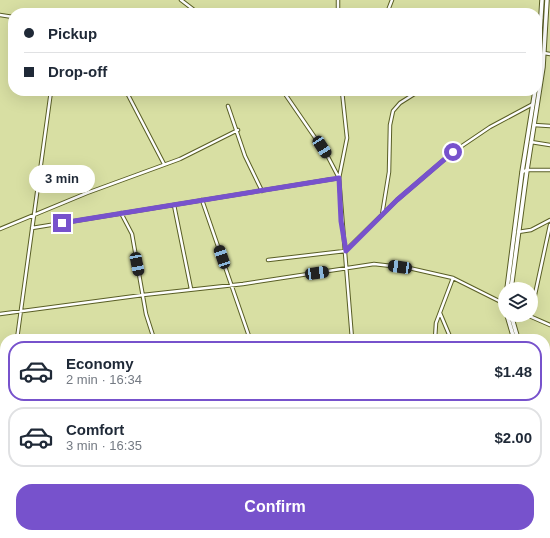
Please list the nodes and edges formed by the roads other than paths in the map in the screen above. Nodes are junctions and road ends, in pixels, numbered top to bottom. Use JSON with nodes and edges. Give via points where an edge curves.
{"nodes":[{"id":1,"x":181,"y":0,"type":"edge"},
{"id":2,"x":542,"y":0,"type":"edge"},
{"id":3,"x":547,"y":0,"type":"edge"},
{"id":4,"x":548,"y":7,"type":"edge"},
{"id":5,"x":191,"y":8,"type":"edge"},
{"id":6,"x":542,"y":18,"type":"edge"},
{"id":7,"x":544,"y":53,"type":"junction"},
{"id":8,"x":550,"y":54,"type":"edge"},
{"id":9,"x":542,"y":67,"type":"edge"},
{"id":10,"x":50,"y":96,"type":"edge"},
{"id":11,"x":129,"y":96,"type":"edge"},
{"id":12,"x":286,"y":96,"type":"edge"},
{"id":13,"x":343,"y":96,"type":"edge"},
{"id":14,"x":411,"y":96,"type":"edge"},
{"id":15,"x":535,"y":96,"type":"edge"},
{"id":16,"x":538,"y":96,"type":"edge"},
{"id":17,"x":534,"y":104,"type":"junction"},
{"id":18,"x":228,"y":106,"type":"dead end"},
{"id":19,"x":534,"y":125,"type":"junction"},
{"id":20,"x":550,"y":126,"type":"edge"},
{"id":21,"x":238,"y":130,"type":"junction"},
{"id":22,"x":531,"y":142,"type":"junction"},
{"id":23,"x":550,"y":145,"type":"edge"},
{"id":24,"x":164,"y":164,"type":"junction"},
{"id":25,"x":526,"y":170,"type":"junction"},
{"id":26,"x":550,"y":170,"type":"edge"},
{"id":27,"x":522,"y":172,"type":"junction"},
{"id":28,"x":339,"y":178,"type":"junction"},
{"id":29,"x":262,"y":190,"type":"junction"},
{"id":30,"x":202,"y":200,"type":"junction"},
{"id":31,"x":174,"y":205,"type":"junction"},
{"id":32,"x":121,"y":213,"type":"junction"},
{"id":33,"x":34,"y":214,"type":"junction"},
{"id":34,"x":382,"y":215,"type":"junction"},
{"id":35,"x":550,"y":220,"type":"edge"},
{"id":36,"x":550,"y":225,"type":"edge"},
{"id":37,"x":32,"y":228,"type":"junction"},
{"id":38,"x":0,"y":229,"type":"edge"},
{"id":39,"x":518,"y":232,"type":"junction"},
{"id":40,"x":346,"y":251,"type":"junction"},
{"id":41,"x":268,"y":260,"type":"dead end"},
{"id":42,"x":346,"y":269,"type":"junction"},
{"id":43,"x":452,"y":278,"type":"junction"},
{"id":44,"x":508,"y":282,"type":"edge"},
{"id":45,"x":512,"y":282,"type":"edge"},
{"id":46,"x":538,"y":282,"type":"edge"},
{"id":47,"x":231,"y":285,"type":"junction"},
{"id":48,"x":191,"y":289,"type":"junction"},
{"id":49,"x":143,"y":295,"type":"junction"},
{"id":50,"x":498,"y":301,"type":"edge"},
{"id":51,"x":20,"y":312,"type":"junction"},
{"id":52,"x":440,"y":312,"type":"junction"},
{"id":53,"x":0,"y":314,"type":"edge"},
{"id":54,"x":538,"y":319,"type":"edge"},
{"id":55,"x":509,"y":322,"type":"edge"},
{"id":56,"x":513,"y":322,"type":"edge"},
{"id":57,"x":550,"y":325,"type":"edge"},
{"id":58,"x":18,"y":334,"type":"edge"},
{"id":59,"x":152,"y":334,"type":"edge"},
{"id":60,"x":248,"y":334,"type":"edge"},
{"id":61,"x":352,"y":334,"type":"edge"},
{"id":62,"x":435,"y":334,"type":"edge"},
{"id":63,"x":449,"y":334,"type":"edge"},
{"id":64,"x":513,"y":334,"type":"edge"},
{"id":65,"x":517,"y":334,"type":"edge"}],
"edges":[{"from":1,"to":5,"type":"street"},
{"from":2,"to":6,"type":"main road"},
{"from":3,"to":4,"type":"main road"},
{"from":4,"to":7,"type":"main road"},
{"from":7,"to":8,"type":"street"},
{"from":7,"to":9,"type":"main road"},
{"from":10,"to":33,"type":"street"},
{"from":11,"to":24,"type":"street"},
{"from":12,"to":28,"type":"street","via":[[327,155]]},
{"from":13,"to":28,"type":"street","via":[[347,138]]},
{"from":14,"to":34,"type":"street","via":[[393,111],[390,125],[389,172]]},
{"from":15,"to":17,"type":"main road"},
{"from":16,"to":19,"type":"main road"},
{"from":17,"to":27,"type":"main road"},
{"from":17,"to":34,"type":"street","via":[[453,152]]},
{"from":18,"to":21,"type":"street"},
{"from":19,"to":20,"type":"street"},
{"from":19,"to":22,"type":"main road"},
{"from":21,"to":24,"type":"street"},
{"from":21,"to":29,"type":"street","via":[[245,156]]},
{"from":22,"to":23,"type":"street"},
{"from":22,"to":25,"type":"main road"},
{"from":24,"to":33,"type":"street"},
{"from":25,"to":26,"type":"street"},
{"from":25,"to":27,"type":"street"},
{"from":25,"to":39,"type":"main road"},
{"from":27,"to":44,"type":"main road"},
{"from":28,"to":29,"type":"street"},
{"from":28,"to":40,"type":"street","via":[[341,221]]},
{"from":29,"to":30,"type":"street"},
{"from":30,"to":31,"type":"street"},
{"from":30,"to":47,"type":"street"},
{"from":31,"to":32,"type":"street"},
{"from":31,"to":48,"type":"street"},
{"from":32,"to":37,"type":"street"},
{"from":32,"to":49,"type":"street","via":[[132,234]]},
{"from":33,"to":37,"type":"street"},
{"from":33,"to":38,"type":"street"},
{"from":34,"to":40,"type":"street"},
{"from":35,"to":39,"type":"street","via":[[531,230]]},
{"from":36,"to":46,"type":"street"},
{"from":37,"to":51,"type":"street"},
{"from":39,"to":45,"type":"main road"},
{"from":40,"to":41,"type":"street"},
{"from":40,"to":42,"type":"street"},
{"from":42,"to":43,"type":"street","via":[[374,264],[390,265]]},
{"from":42,"to":47,"type":"street"},
{"from":42,"to":61,"type":"street"},
{"from":43,"to":50,"type":"street"},
{"from":43,"to":52,"type":"street"},
{"from":47,"to":48,"type":"street"},
{"from":47,"to":60,"type":"street"},
{"from":48,"to":49,"type":"street"},
{"from":49,"to":51,"type":"street"},
{"from":49,"to":59,"type":"street"},
{"from":51,"to":53,"type":"street"},
{"from":51,"to":58,"type":"street"},
{"from":52,"to":62,"type":"street"},
{"from":52,"to":63,"type":"street"},
{"from":54,"to":57,"type":"street"},
{"from":55,"to":64,"type":"main road"},
{"from":56,"to":65,"type":"main road"}]}
